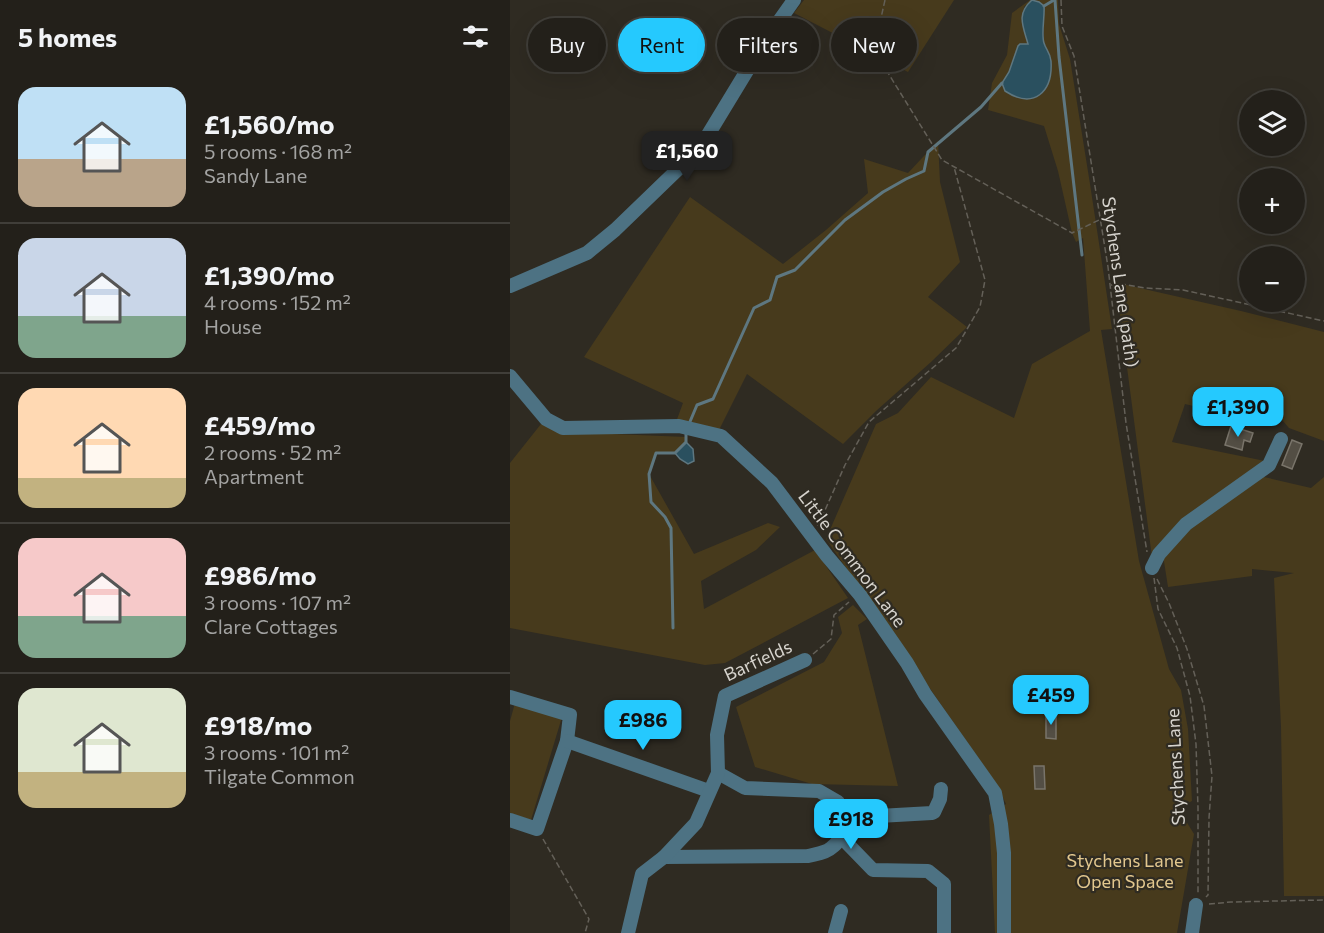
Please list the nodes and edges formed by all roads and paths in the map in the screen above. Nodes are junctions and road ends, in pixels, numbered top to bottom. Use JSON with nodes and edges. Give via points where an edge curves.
{"nodes":[{"id":1,"x":794,"y":0,"type":"edge"},
{"id":2,"x":885,"y":0,"type":"edge"},
{"id":3,"x":1061,"y":0,"type":"edge"},
{"id":4,"x":954,"y":167,"type":"junction"},
{"id":5,"x":1100,"y":220,"type":"junction"},
{"id":6,"x":1110,"y":285,"type":"junction"},
{"id":7,"x":510,"y":286,"type":"edge"},
{"id":8,"x":1324,"y":321,"type":"edge"},
{"id":9,"x":510,"y":376,"type":"edge"},
{"id":10,"x":1281,"y":439,"type":"dead end"},
{"id":11,"x":813,"y":537,"type":"junction"},
{"id":12,"x":1152,"y":568,"type":"junction"},
{"id":13,"x":860,"y":595,"type":"junction"},
{"id":14,"x":805,"y":660,"type":"joint"},
{"id":15,"x":510,"y":697,"type":"edge"},
{"id":16,"x":567,"y":741,"type":"junction"},
{"id":17,"x":718,"y":773,"type":"junction"},
{"id":18,"x":941,"y":789,"type":"dead end"},
{"id":19,"x":709,"y":792,"type":"junction"},
{"id":20,"x":843,"y":818,"type":"junction"},
{"id":21,"x":510,"y":820,"type":"edge"},
{"id":22,"x":537,"y":830,"type":"junction"},
{"id":23,"x":841,"y":837,"type":"junction"},
{"id":24,"x":664,"y":857,"type":"junction"},
{"id":25,"x":1324,"y":900,"type":"edge"},
{"id":26,"x":1196,"y":905,"type":"junction"},
{"id":27,"x":841,"y":911,"type":"dead end"},
{"id":28,"x":585,"y":933,"type":"edge"},
{"id":29,"x":628,"y":933,"type":"edge"},
{"id":30,"x":835,"y":933,"type":"edge"},
{"id":31,"x":944,"y":933,"type":"edge"},
{"id":32,"x":1004,"y":933,"type":"edge"},
{"id":33,"x":1192,"y":933,"type":"edge"}],
"edges":[{"from":1,"to":7,"type":"street","via":[[700,148],[587,253]]},
{"from":2,"to":4,"type":"path","via":[[880,60],[942,160]]},
{"from":3,"to":5,"type":"path","name":"Stychens Lane (path)","via":[[1062,26],[1074,56]]},
{"from":4,"to":5,"type":"path","via":[[1072,233]]},
{"from":4,"to":11,"type":"path","via":[[985,280],[980,307],[956,348],[869,422]]},
{"from":5,"to":6,"type":"path","name":"Stychens Lane (path)"},
{"from":6,"to":8,"type":"path","via":[[1183,290]]},
{"from":6,"to":12,"type":"path","name":"Stychens Lane (path)","via":[[1126,423]]},
{"from":9,"to":11,"type":"street","name":"Little Common Lane","via":[[546,419],[563,428],[679,426],[722,436],[772,483]]},
{"from":10,"to":12,"type":"street","via":[[1269,465],[1186,524],[1159,554]]},
{"from":11,"to":13,"type":"street","name":"Little Common Lane"},
{"from":12,"to":26,"type":"path","name":"Stychens Lane","via":[[1158,609],[1176,648],[1190,696],[1195,732],[1199,888]]},
{"from":12,"to":26,"type":"path","via":[[1187,649],[1204,706],[1212,776],[1208,895]]},
{"from":13,"to":14,"type":"path","name":"Barfields","via":[[834,615],[831,639]]},
{"from":13,"to":32,"type":"street","name":"Little Common Lane","via":[[995,793],[1004,853]]},
{"from":14,"to":17,"type":"street","name":"Barfields","via":[[725,696],[717,735]]},
{"from":15,"to":16,"type":"street","via":[[570,715]]},
{"from":16,"to":19,"type":"street"},
{"from":16,"to":22,"type":"street"},
{"from":17,"to":19,"type":"street","name":"Barfields"},
{"from":17,"to":20,"type":"street","via":[[745,788],[819,791],[838,802]]},
{"from":18,"to":20,"type":"street","via":[[932,813]]},
{"from":19,"to":24,"type":"street","name":"Barfields","via":[[696,823]]},
{"from":20,"to":23,"type":"street"},
{"from":21,"to":22,"type":"street"},
{"from":22,"to":28,"type":"path","via":[[589,919]]},
{"from":23,"to":24,"type":"street","via":[[831,849],[808,856]]},
{"from":23,"to":31,"type":"street","via":[[873,870],[928,871],[944,884]]},
{"from":24,"to":29,"type":"street","name":"Barfields","via":[[642,874]]},
{"from":25,"to":26,"type":"path"},
{"from":26,"to":33,"type":"street"},
{"from":27,"to":30,"type":"street"}]}
